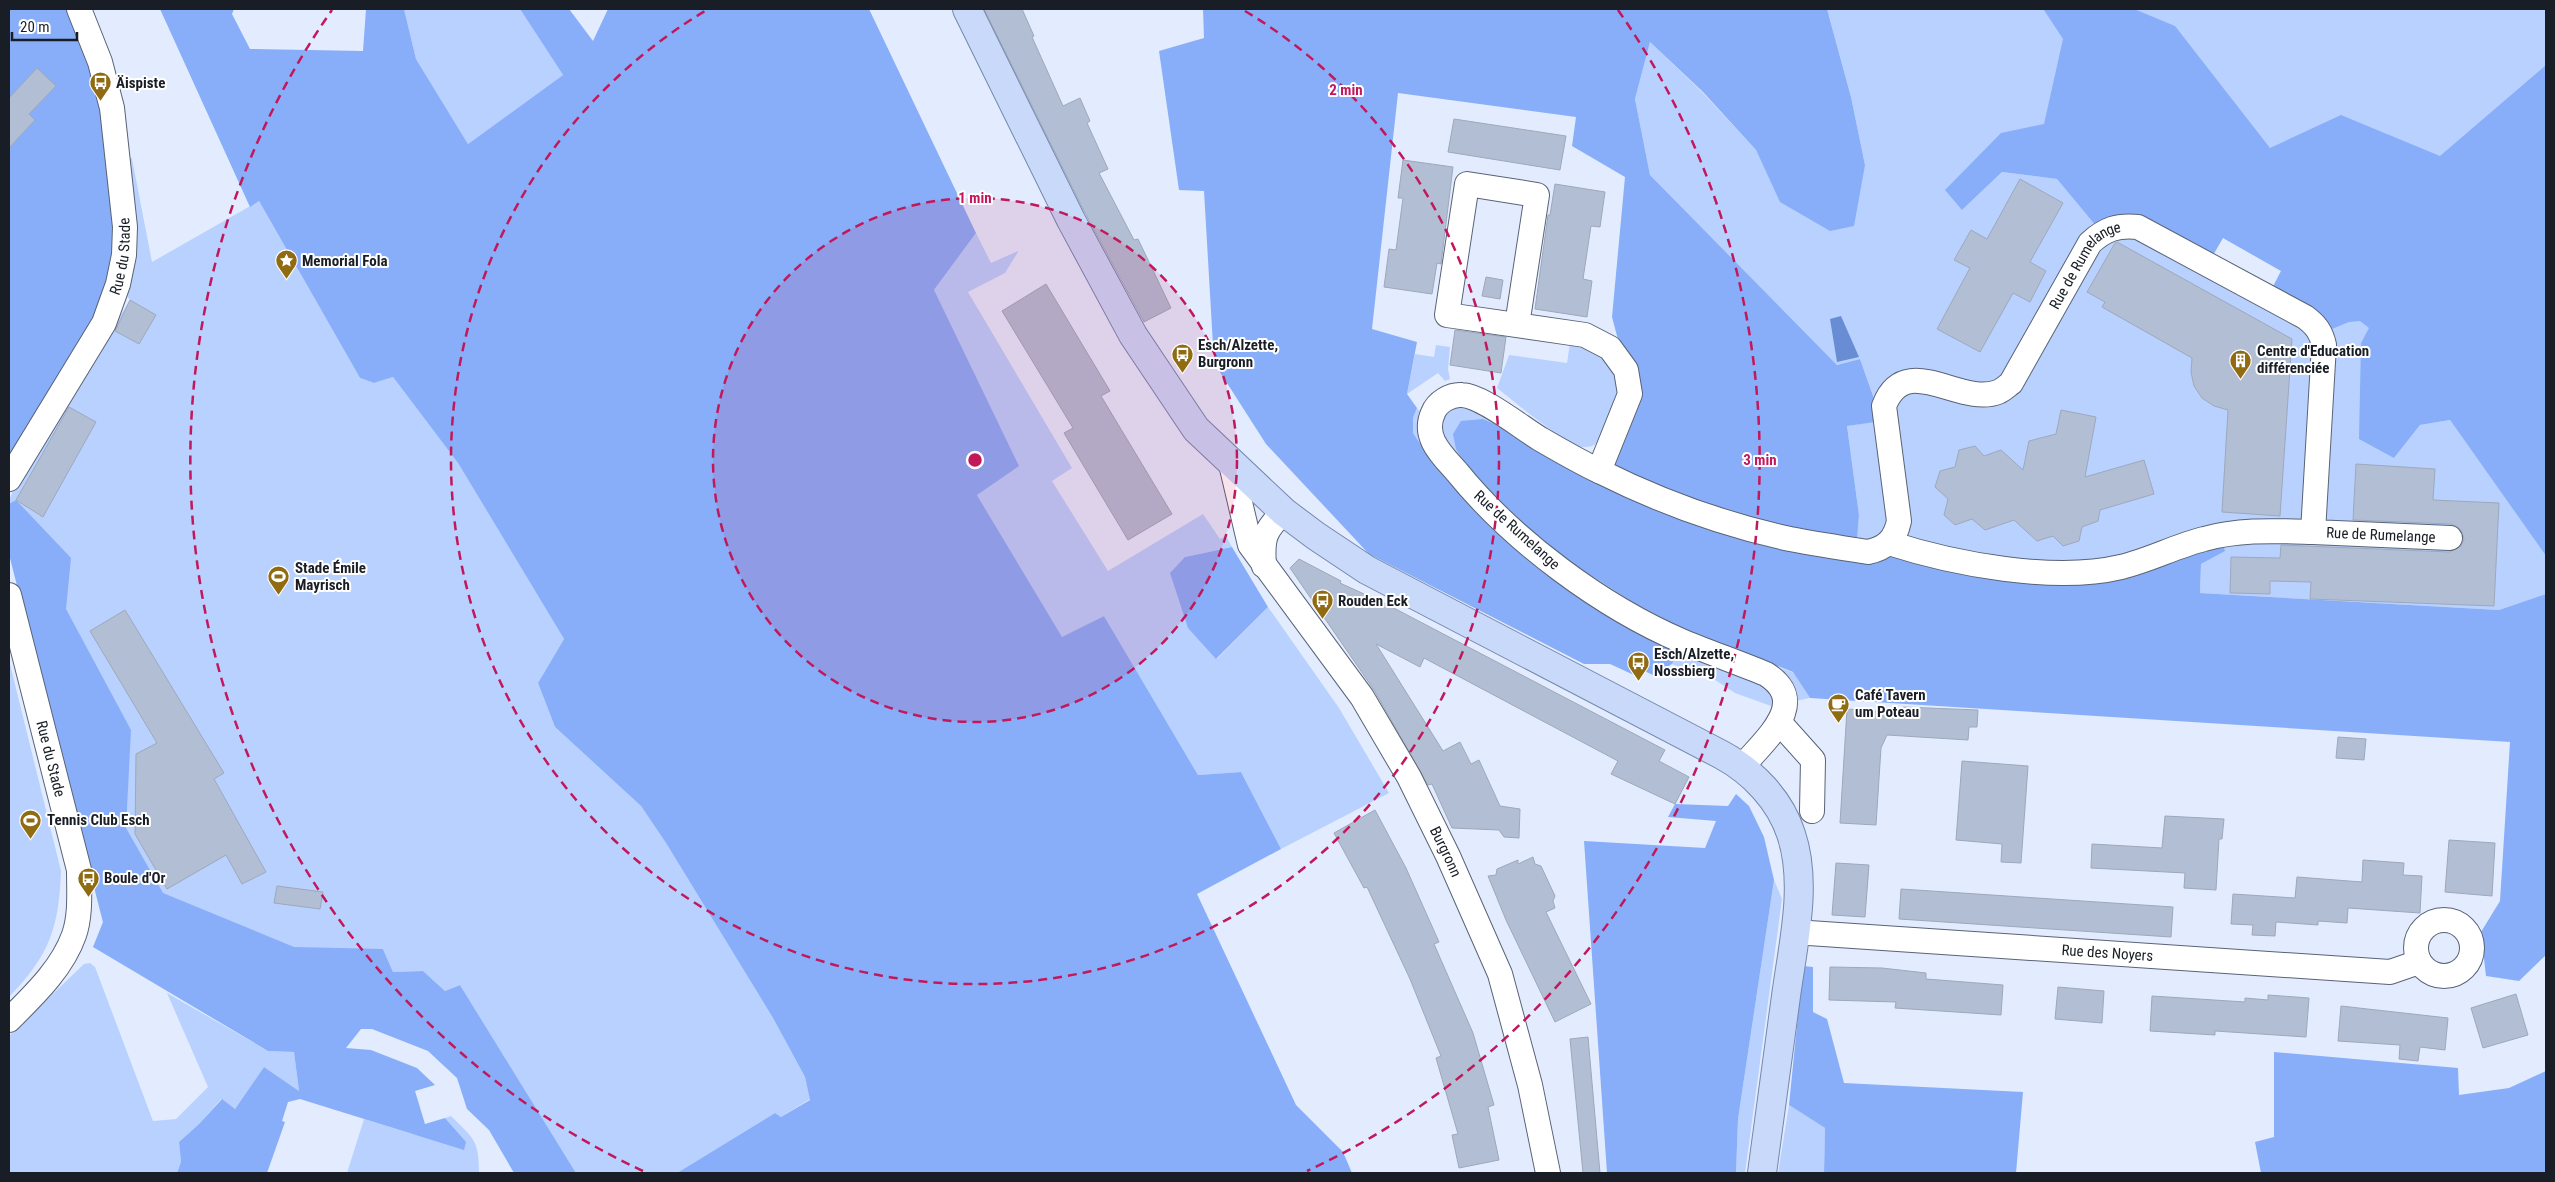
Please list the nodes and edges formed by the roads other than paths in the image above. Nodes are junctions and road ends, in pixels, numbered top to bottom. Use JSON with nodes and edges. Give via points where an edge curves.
{"nodes":[{"id":1,"x":79,"y":9,"type":"edge"},
{"id":2,"x":967,"y":9,"type":"edge"},
{"id":3,"x":1517,"y":325,"type":"junction"},
{"id":4,"x":1231,"y":464,"type":"junction"},
{"id":5,"x":1599,"y":471,"type":"junction"},
{"id":6,"x":9,"y":479,"type":"edge"},
{"id":7,"x":1277,"y":506,"type":"junction"},
{"id":8,"x":1244,"y":525,"type":"junction"},
{"id":9,"x":2313,"y":532,"type":"junction"},
{"id":10,"x":2450,"y":538,"type":"dead end"},
{"id":11,"x":1889,"y":543,"type":"junction"},
{"id":12,"x":1264,"y":566,"type":"junction"},
{"id":13,"x":9,"y":595,"type":"edge"},
{"id":14,"x":1779,"y":722,"type":"junction"},
{"id":15,"x":1742,"y":766,"type":"junction"},
{"id":16,"x":1812,"y":811,"type":"dead end"},
{"id":17,"x":1794,"y":932,"type":"junction"},
{"id":18,"x":2420,"y":962,"type":"dead end"},
{"id":19,"x":9,"y":1020,"type":"edge"},
{"id":20,"x":1548,"y":1173,"type":"edge"},
{"id":21,"x":1762,"y":1173,"type":"edge"}],
"edges":[{"from":1,"to":6,"type":"street","name":"Rue du Stade","via":[[100,62],[112,108],[125,227],[124,255],[104,323]]},
{"from":2,"to":4,"type":"main road","via":[[1071,220],[1134,335],[1196,429]]},
{"from":3,"to":3,"type":"street","via":[[1447,315],[1467,184],[1537,195]]},
{"from":3,"to":5,"type":"street","via":[[1585,336],[1610,348],[1626,370],[1630,394]]},
{"from":4,"to":7,"type":"main road"},
{"from":4,"to":8,"type":"street","name":"Burgronn"},
{"from":5,"to":11,"type":"street","name":"Rue de Rumelange","via":[[1679,505],[1789,539],[1868,552]]},
{"from":5,"to":14,"type":"street","name":"Rue de Rumelange","via":[[1475,398],[1461,395],[1447,398],[1435,408],[1429,421],[1429,433],[1435,446],[1468,486],[1547,561],[1644,622],[1778,682],[1786,695],[1786,709]]},
{"from":7,"to":8,"type":"street"},
{"from":7,"to":12,"type":"street","via":[[1262,545]]},
{"from":7,"to":15,"type":"main road","via":[[1368,570]]},
{"from":8,"to":12,"type":"street","name":"Burgronn","via":[[1250,545]]},
{"from":9,"to":10,"type":"street","name":"Rue de Rumelange"},
{"from":9,"to":11,"type":"street","name":"Rue de Rumelange","via":[[2244,530],[2202,539],[2120,568],[2074,572],[2016,570],[1922,554]]},
{"from":9,"to":11,"type":"street","name":"Rue de Rumelange","via":[[2324,345],[2322,333],[2305,317],[2148,231],[2125,226],[2101,232],[2090,243],[2011,383],[1999,392],[1983,395],[1912,380],[1899,384],[1889,394],[1884,406],[1899,522]]},
{"from":12,"to":20,"type":"street","name":"Burgronn","via":[[1362,697],[1409,777],[1448,856],[1500,974],[1530,1084]]},
{"from":13,"to":19,"type":"street","name":"Rue du Stade","via":[[79,870],[79,904],[74,935],[58,965]]},
{"from":14,"to":15,"type":"street","name":"Rue de Rumelange"},
{"from":14,"to":16,"type":"street","via":[[1814,760]]},
{"from":15,"to":17,"type":"main road","via":[[1771,796],[1791,833],[1799,871]]},
{"from":17,"to":18,"type":"street","name":"Rue des Noyers","via":[[2390,972]]},
{"from":17,"to":21,"type":"main road"}]}
